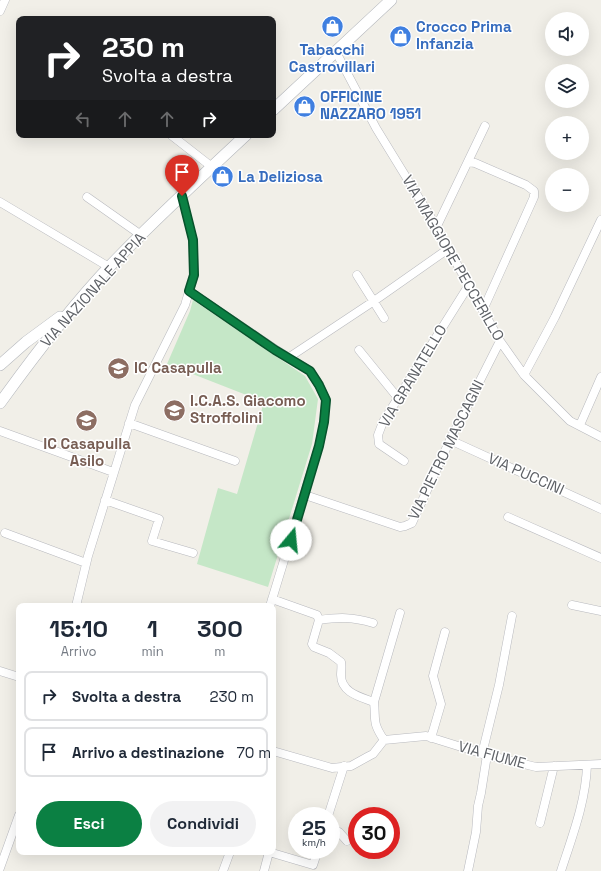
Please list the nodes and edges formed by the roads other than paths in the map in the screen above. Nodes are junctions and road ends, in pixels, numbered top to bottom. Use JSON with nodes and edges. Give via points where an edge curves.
{"nodes":[{"id":1,"x":6,"y":0,"type":"edge"},
{"id":2,"x":391,"y":0,"type":"edge"},
{"id":3,"x":0,"y":11,"type":"edge"},
{"id":4,"x":336,"y":52,"type":"junction"},
{"id":5,"x":276,"y":107,"type":"edge"},
{"id":6,"x":485,"y":126,"type":"dead end"},
{"id":7,"x":175,"y":138,"type":"edge"},
{"id":8,"x":243,"y":138,"type":"edge"},
{"id":9,"x":468,"y":162,"type":"junction"},
{"id":10,"x":212,"y":167,"type":"junction"},
{"id":11,"x":182,"y":196,"type":"junction"},
{"id":12,"x":87,"y":197,"type":"dead end"},
{"id":13,"x":0,"y":202,"type":"edge"},
{"id":14,"x":601,"y":220,"type":"edge"},
{"id":15,"x":436,"y":228,"type":"junction"},
{"id":16,"x":141,"y":235,"type":"junction"},
{"id":17,"x":448,"y":249,"type":"junction"},
{"id":18,"x":109,"y":267,"type":"junction"},
{"id":19,"x":357,"y":275,"type":"dead end"},
{"id":20,"x":469,"y":285,"type":"junction"},
{"id":21,"x":189,"y":291,"type":"junction"},
{"id":22,"x":374,"y":301,"type":"junction"},
{"id":23,"x":73,"y":307,"type":"junction"},
{"id":24,"x":483,"y":310,"type":"junction"},
{"id":25,"x":384,"y":318,"type":"dead end"},
{"id":26,"x":500,"y":341,"type":"junction"},
{"id":27,"x":359,"y":350,"type":"dead end"},
{"id":28,"x":288,"y":358,"type":"junction"},
{"id":29,"x":0,"y":365,"type":"edge"},
{"id":30,"x":524,"y":375,"type":"junction"},
{"id":31,"x":601,"y":377,"type":"edge"},
{"id":32,"x":398,"y":398,"type":"junction"},
{"id":33,"x":0,"y":404,"type":"edge"},
{"id":34,"x":129,"y":423,"type":"junction"},
{"id":35,"x":580,"y":425,"type":"junction"},
{"id":36,"x":0,"y":431,"type":"edge"},
{"id":37,"x":601,"y":437,"type":"edge"},
{"id":38,"x":450,"y":440,"type":"junction"},
{"id":39,"x":235,"y":461,"type":"dead end"},
{"id":40,"x":404,"y":461,"type":"dead end"},
{"id":41,"x":113,"y":472,"type":"junction"},
{"id":42,"x":305,"y":495,"type":"junction"},
{"id":43,"x":105,"y":500,"type":"junction"},
{"id":44,"x":601,"y":509,"type":"edge"},
{"id":45,"x":508,"y":517,"type":"dead end"},
{"id":46,"x":5,"y":533,"type":"dead end"},
{"id":47,"x":193,"y":553,"type":"dead end"},
{"id":48,"x":601,"y":558,"type":"edge"},
{"id":49,"x":86,"y":563,"type":"junction"},
{"id":50,"x":77,"y":603,"type":"edge"},
{"id":51,"x":271,"y":603,"type":"edge"},
{"id":52,"x":276,"y":604,"type":"edge"},
{"id":53,"x":572,"y":605,"type":"dead end"},
{"id":54,"x":601,"y":611,"type":"edge"},
{"id":55,"x":400,"y":613,"type":"dead end"},
{"id":56,"x":512,"y":616,"type":"dead end"},
{"id":57,"x":319,"y":620,"type":"junction"},
{"id":58,"x":373,"y":623,"type":"dead end"},
{"id":59,"x":444,"y":632,"type":"dead end"},
{"id":60,"x":0,"y":671,"type":"edge"},
{"id":61,"x":16,"y":676,"type":"edge"},
{"id":62,"x":374,"y":702,"type":"junction"},
{"id":63,"x":431,"y":738,"type":"junction"},
{"id":64,"x":384,"y":740,"type":"junction"},
{"id":65,"x":276,"y":752,"type":"edge"},
{"id":66,"x":485,"y":755,"type":"junction"},
{"id":67,"x":601,"y":764,"type":"edge"},
{"id":68,"x":587,"y":765,"type":"junction"},
{"id":69,"x":344,"y":766,"type":"junction"},
{"id":70,"x":554,"y":766,"type":"junction"},
{"id":71,"x":331,"y":807,"type":"edge"},
{"id":72,"x":16,"y":824,"type":"edge"},
{"id":73,"x":540,"y":824,"type":"dead end"},
{"id":74,"x":340,"y":833,"type":"edge"},
{"id":75,"x":347,"y":841,"type":"dead end"},
{"id":76,"x":276,"y":854,"type":"edge"},
{"id":77,"x":229,"y":855,"type":"edge"},
{"id":78,"x":268,"y":855,"type":"edge"},
{"id":79,"x":288,"y":858,"type":"edge"},
{"id":80,"x":293,"y":859,"type":"edge"},
{"id":81,"x":315,"y":859,"type":"edge"},
{"id":82,"x":0,"y":869,"type":"edge"},
{"id":83,"x":6,"y":871,"type":"edge"},
{"id":84,"x":223,"y":871,"type":"edge"},
{"id":85,"x":264,"y":871,"type":"edge"},
{"id":86,"x":468,"y":871,"type":"edge"},
{"id":87,"x":561,"y":871,"type":"edge"}],
"edges":[{"from":1,"to":3,"type":"street"},
{"from":2,"to":4,"type":"main road"},
{"from":4,"to":5,"type":"main road"},
{"from":4,"to":15,"type":"street","name":"VIA MAGGIORE PECCERILLO","via":[[376,128]]},
{"from":6,"to":9,"type":"street"},
{"from":7,"to":10,"type":"street"},
{"from":8,"to":10,"type":"main road","name":"VIA NAZIONALE APPIA"},
{"from":9,"to":15,"type":"street"},
{"from":9,"to":24,"type":"street","via":[[526,185],[534,192],[533,203]]},
{"from":10,"to":11,"type":"main road","name":"VIA NAZIONALE APPIA"},
{"from":11,"to":16,"type":"main road","name":"VIA NAZIONALE APPIA"},
{"from":11,"to":21,"type":"street","via":[[193,240],[194,275]]},
{"from":12,"to":16,"type":"street"},
{"from":13,"to":18,"type":"street"},
{"from":14,"to":30,"type":"street"},
{"from":15,"to":17,"type":"street","name":"VIA MAGGIORE PECCERILLO"},
{"from":16,"to":18,"type":"main road","name":"VIA NAZIONALE APPIA"},
{"from":17,"to":20,"type":"street","name":"VIA MAGGIORE PECCERILLO"},
{"from":17,"to":22,"type":"street"},
{"from":18,"to":23,"type":"main road","name":"VIA NAZIONALE APPIA"},
{"from":19,"to":22,"type":"street"},
{"from":20,"to":24,"type":"street","name":"VIA MAGGIORE PECCERILLO"},
{"from":20,"to":32,"type":"street","name":"VIA GRANATELLO"},
{"from":21,"to":28,"type":"street"},
{"from":21,"to":34,"type":"street"},
{"from":22,"to":25,"type":"street"},
{"from":22,"to":28,"type":"street"},
{"from":23,"to":29,"type":"main road"},
{"from":23,"to":33,"type":"main road","name":"VIA NAZIONALE APPIA"},
{"from":24,"to":26,"type":"street","name":"VIA MAGGIORE PECCERILLO"},
{"from":26,"to":30,"type":"street","name":"VIA MAGGIORE PECCERILLO"},
{"from":26,"to":38,"type":"street","name":"VIA PIETRO MASCAGNI"},
{"from":27,"to":32,"type":"street"},
{"from":28,"to":42,"type":"street","via":[[310,371],[326,400],[319,446]]},
{"from":30,"to":35,"type":"street","name":"VIA MAGGIORE PECCERILLO","via":[[570,421]]},
{"from":31,"to":35,"type":"street"},
{"from":32,"to":40,"type":"street","name":"VIA GRANATELLO","via":[[378,435],[379,444]]},
{"from":34,"to":39,"type":"street"},
{"from":34,"to":41,"type":"street"},
{"from":35,"to":37,"type":"street","name":"VIA MAGGIORE PECCERILLO"},
{"from":36,"to":41,"type":"street"},
{"from":38,"to":42,"type":"street","name":"VIA PIETRO MASCAGNI","via":[[412,523],[405,526],[400,527]]},
{"from":38,"to":44,"type":"street","name":"VIA PUCCINI"},
{"from":41,"to":43,"type":"street"},
{"from":42,"to":51,"type":"street"},
{"from":43,"to":47,"type":"street","via":[[159,519],[152,541]]},
{"from":43,"to":49,"type":"street"},
{"from":45,"to":48,"type":"street"},
{"from":46,"to":49,"type":"street"},
{"from":49,"to":50,"type":"street"},
{"from":52,"to":57,"type":"street","via":[[317,615]]},
{"from":53,"to":54,"type":"street"},
{"from":55,"to":62,"type":"street"},
{"from":56,"to":66,"type":"street"},
{"from":57,"to":58,"type":"street","via":[[355,618]]},
{"from":57,"to":62,"type":"street","via":[[312,644],[314,647],[330,652],[341,662],[341,675],[346,689]]},
{"from":59,"to":63,"type":"street","via":[[433,676],[441,704]]},
{"from":60,"to":61,"type":"street"},
{"from":62,"to":64,"type":"street","via":[[374,720]]},
{"from":63,"to":64,"type":"street","name":"VIA FIUME","via":[[426,736]]},
{"from":63,"to":66,"type":"street","name":"VIA FIUME"},
{"from":64,"to":69,"type":"street","via":[[373,754],[351,766]]},
{"from":65,"to":69,"type":"street","via":[[332,768]]},
{"from":66,"to":70,"type":"street","name":"VIA FIUME","via":[[536,767]]},
{"from":66,"to":86,"type":"street","via":[[482,793]]},
{"from":67,"to":68,"type":"street","name":"VIA FIUME"},
{"from":68,"to":70,"type":"street","name":"VIA FIUME"},
{"from":68,"to":87,"type":"street","via":[[587,780]]},
{"from":69,"to":71,"type":"street"},
{"from":70,"to":73,"type":"street"},
{"from":72,"to":82,"type":"street"},
{"from":74,"to":75,"type":"street"},
{"from":76,"to":79,"type":"street"},
{"from":77,"to":84,"type":"street"},
{"from":78,"to":85,"type":"street"},
{"from":80,"to":81,"type":"street","via":[[313,865]]},
{"from":82,"to":83,"type":"street"}]}
